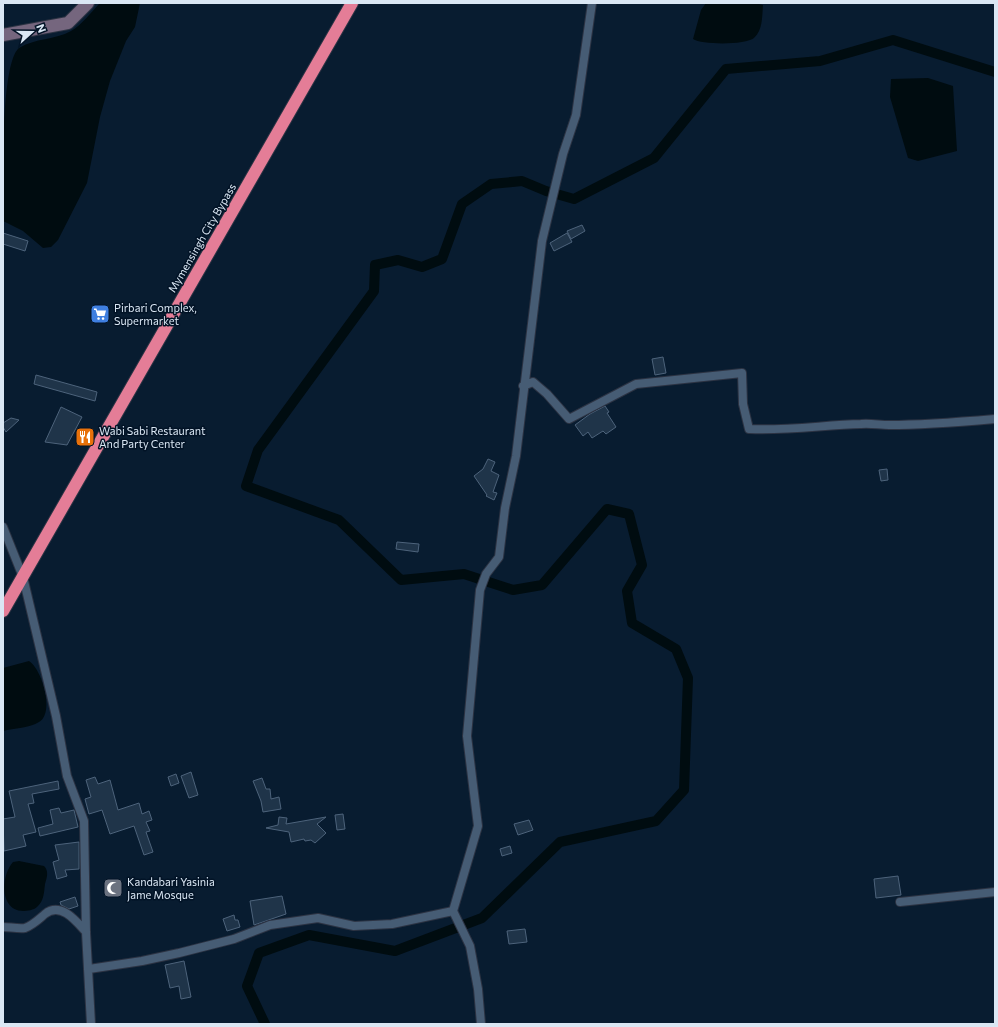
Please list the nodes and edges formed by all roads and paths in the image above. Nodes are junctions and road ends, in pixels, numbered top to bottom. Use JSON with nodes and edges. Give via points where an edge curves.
{"nodes":[{"id":1,"x":88,"y":3,"type":"edge"},
{"id":2,"x":352,"y":3,"type":"edge"},
{"id":3,"x":592,"y":3,"type":"edge"},
{"id":4,"x":3,"y":35,"type":"edge"},
{"id":5,"x":524,"y":386,"type":"junction"},
{"id":6,"x":995,"y":419,"type":"edge"},
{"id":7,"x":3,"y":527,"type":"edge"},
{"id":8,"x":23,"y":577,"type":"junction"},
{"id":9,"x":3,"y":611,"type":"edge"},
{"id":10,"x":995,"y":892,"type":"edge"},
{"id":11,"x":900,"y":902,"type":"dead end"},
{"id":12,"x":453,"y":912,"type":"junction"},
{"id":13,"x":3,"y":927,"type":"edge"},
{"id":14,"x":86,"y":932,"type":"junction"},
{"id":15,"x":89,"y":970,"type":"junction"},
{"id":16,"x":91,"y":1024,"type":"edge"},
{"id":17,"x":481,"y":1024,"type":"edge"}],
"edges":[{"from":1,"to":4,"type":"street","via":[[68,23]]},
{"from":2,"to":8,"type":"highway","name":"Mymensingh City Bypass"},
{"from":3,"to":5,"type":"street","via":[[576,115],[563,154],[542,241]]},
{"from":5,"to":6,"type":"street","via":[[534,382],[570,419],[636,384],[742,373],[743,404],[749,429]]},
{"from":5,"to":12,"type":"street","via":[[516,456],[505,508],[499,556],[486,574],[480,590],[467,736],[478,826]]},
{"from":7,"to":8,"type":"street"},
{"from":8,"to":9,"type":"highway","name":"Mymensingh City Bypass"},
{"from":8,"to":14,"type":"street","via":[[56,716],[67,776],[84,821]]},
{"from":10,"to":11,"type":"street"},
{"from":12,"to":15,"type":"street","via":[[392,924],[354,926],[318,918],[270,926],[234,939],[142,961]]},
{"from":12,"to":17,"type":"street","via":[[470,946]]},
{"from":13,"to":14,"type":"street","via":[[24,928],[47,912],[59,910],[71,915]]},
{"from":14,"to":15,"type":"street"},
{"from":15,"to":16,"type":"street"}]}
